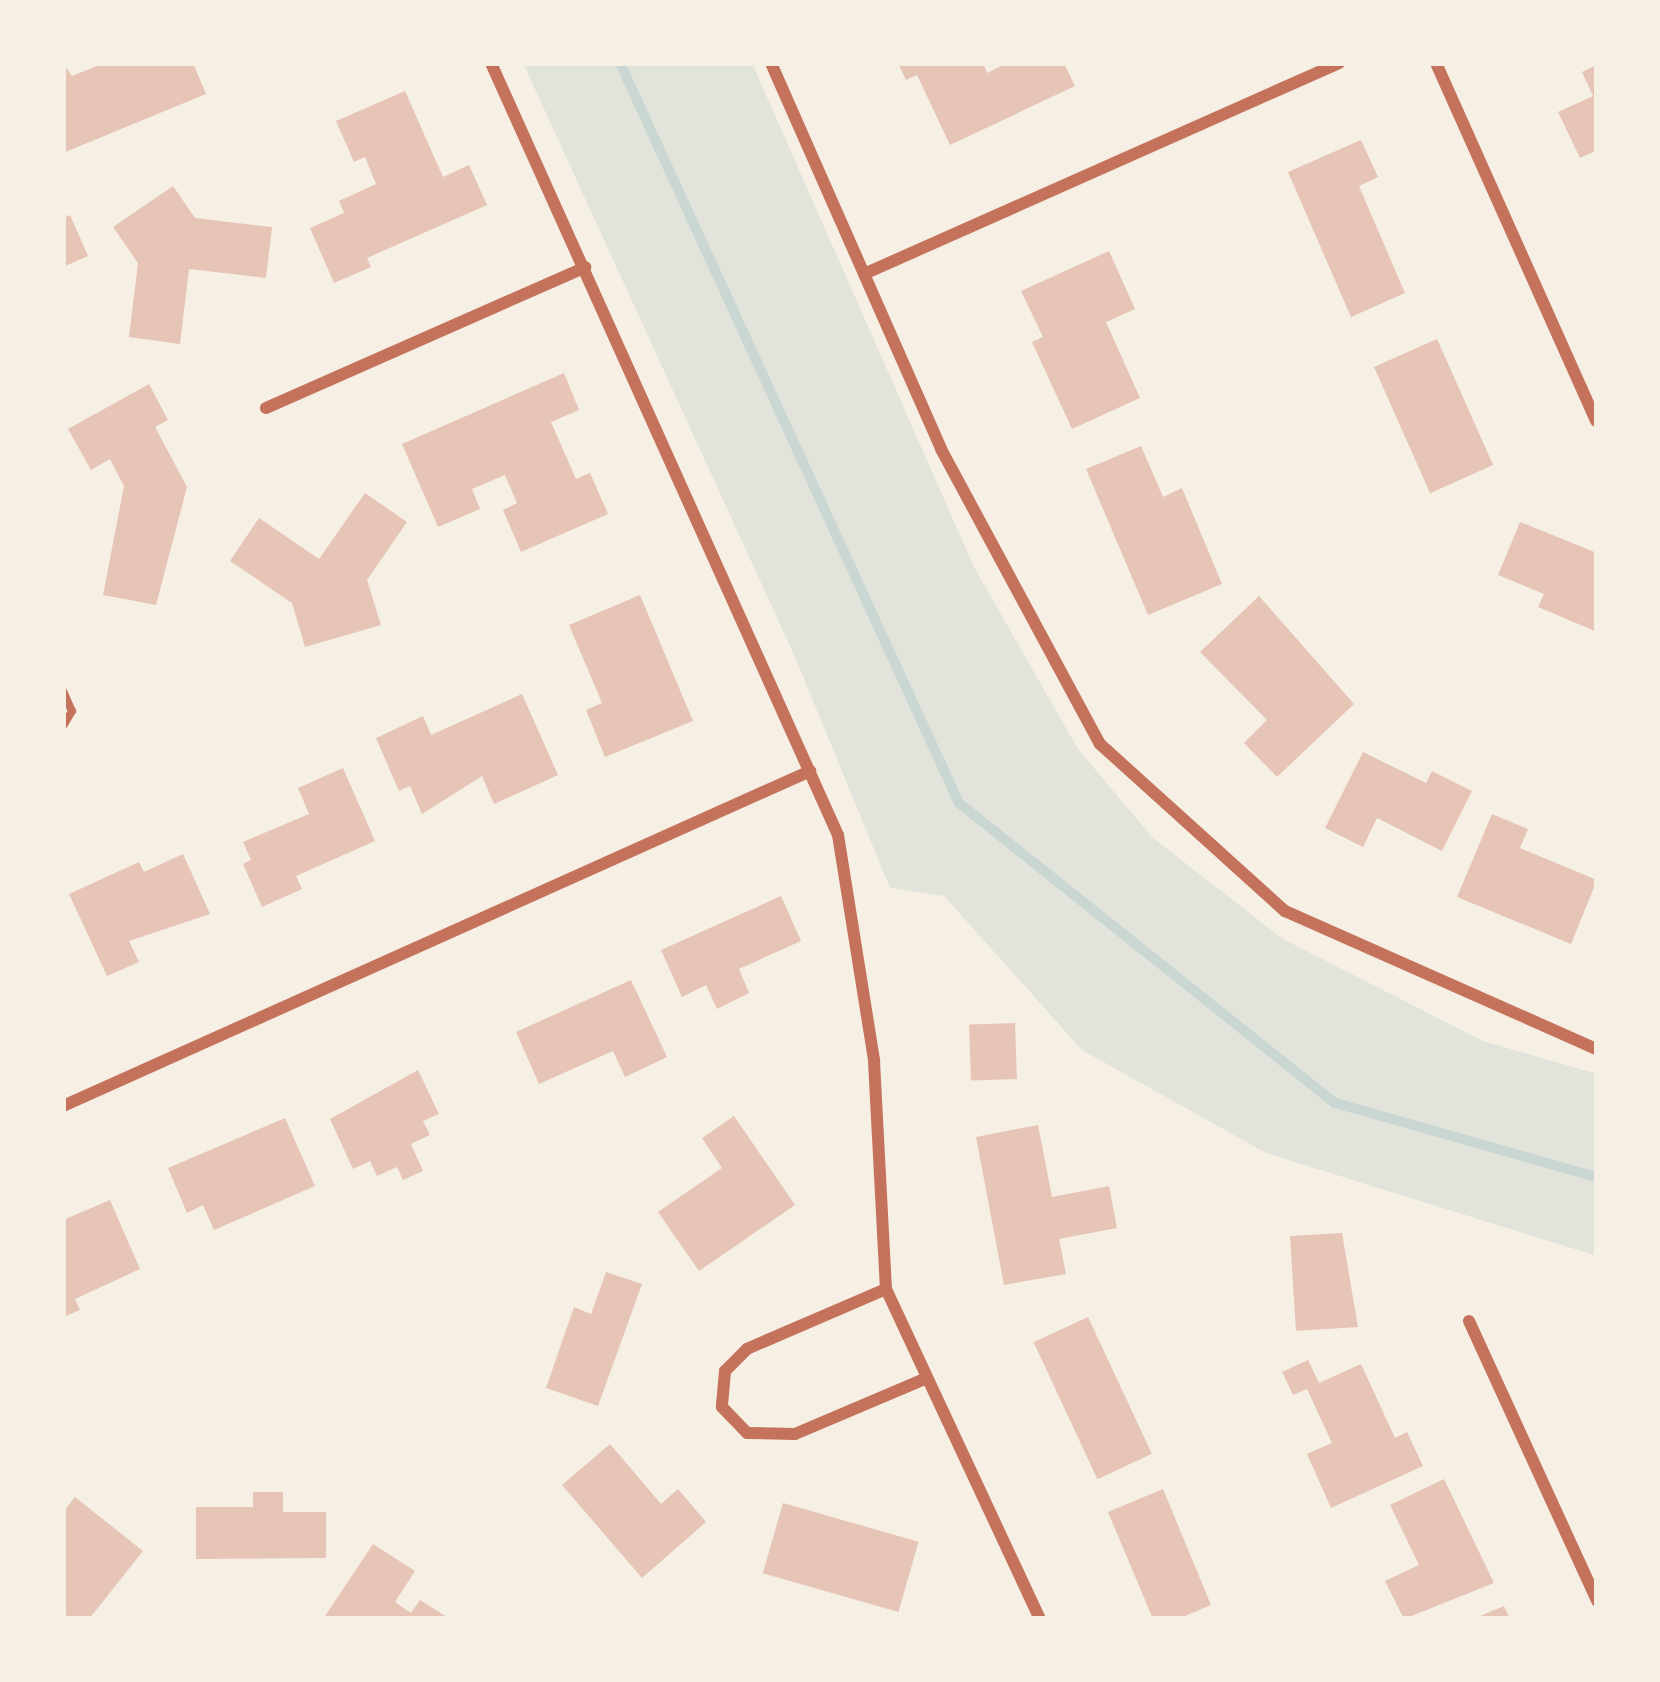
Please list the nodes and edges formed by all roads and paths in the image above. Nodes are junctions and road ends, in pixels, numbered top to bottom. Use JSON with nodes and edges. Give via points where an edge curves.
{"nodes":[{"id":1,"x":491,"y":63,"type":"edge"},
{"id":2,"x":771,"y":63,"type":"edge"},
{"id":3,"x":1339,"y":63,"type":"edge"},
{"id":4,"x":1436,"y":63,"type":"edge"},
{"id":5,"x":585,"y":267,"type":"junction"},
{"id":6,"x":864,"y":274,"type":"junction"},
{"id":7,"x":266,"y":408,"type":"dead end"},
{"id":8,"x":1596,"y":421,"type":"edge"},
{"id":9,"x":63,"y":691,"type":"edge"},
{"id":10,"x":63,"y":726,"type":"edge"},
{"id":11,"x":810,"y":771,"type":"junction"},
{"id":12,"x":1597,"y":1049,"type":"edge"},
{"id":13,"x":63,"y":1106,"type":"edge"},
{"id":14,"x":886,"y":1289,"type":"junction"},
{"id":15,"x":1468,"y":1321,"type":"dead end"},
{"id":16,"x":927,"y":1378,"type":"junction"},
{"id":17,"x":1597,"y":1601,"type":"edge"},
{"id":18,"x":1040,"y":1619,"type":"edge"}],
"edges":[{"from":1,"to":5,"type":"street"},
{"from":2,"to":6,"type":"street"},
{"from":3,"to":6,"type":"street"},
{"from":4,"to":8,"type":"street"},
{"from":5,"to":7,"type":"street"},
{"from":5,"to":11,"type":"street"},
{"from":6,"to":12,"type":"street","via":[[941,449],[1100,744],[1286,911]]},
{"from":9,"to":10,"type":"lane","via":[[72,711]]},
{"from":11,"to":13,"type":"street"},
{"from":11,"to":14,"type":"street","via":[[838,835],[874,1061]]},
{"from":14,"to":16,"type":"street"},
{"from":14,"to":16,"type":"street","via":[[747,1349],[725,1371],[722,1406],[747,1433],[795,1434]]},
{"from":15,"to":17,"type":"street"},
{"from":16,"to":18,"type":"street"}]}
